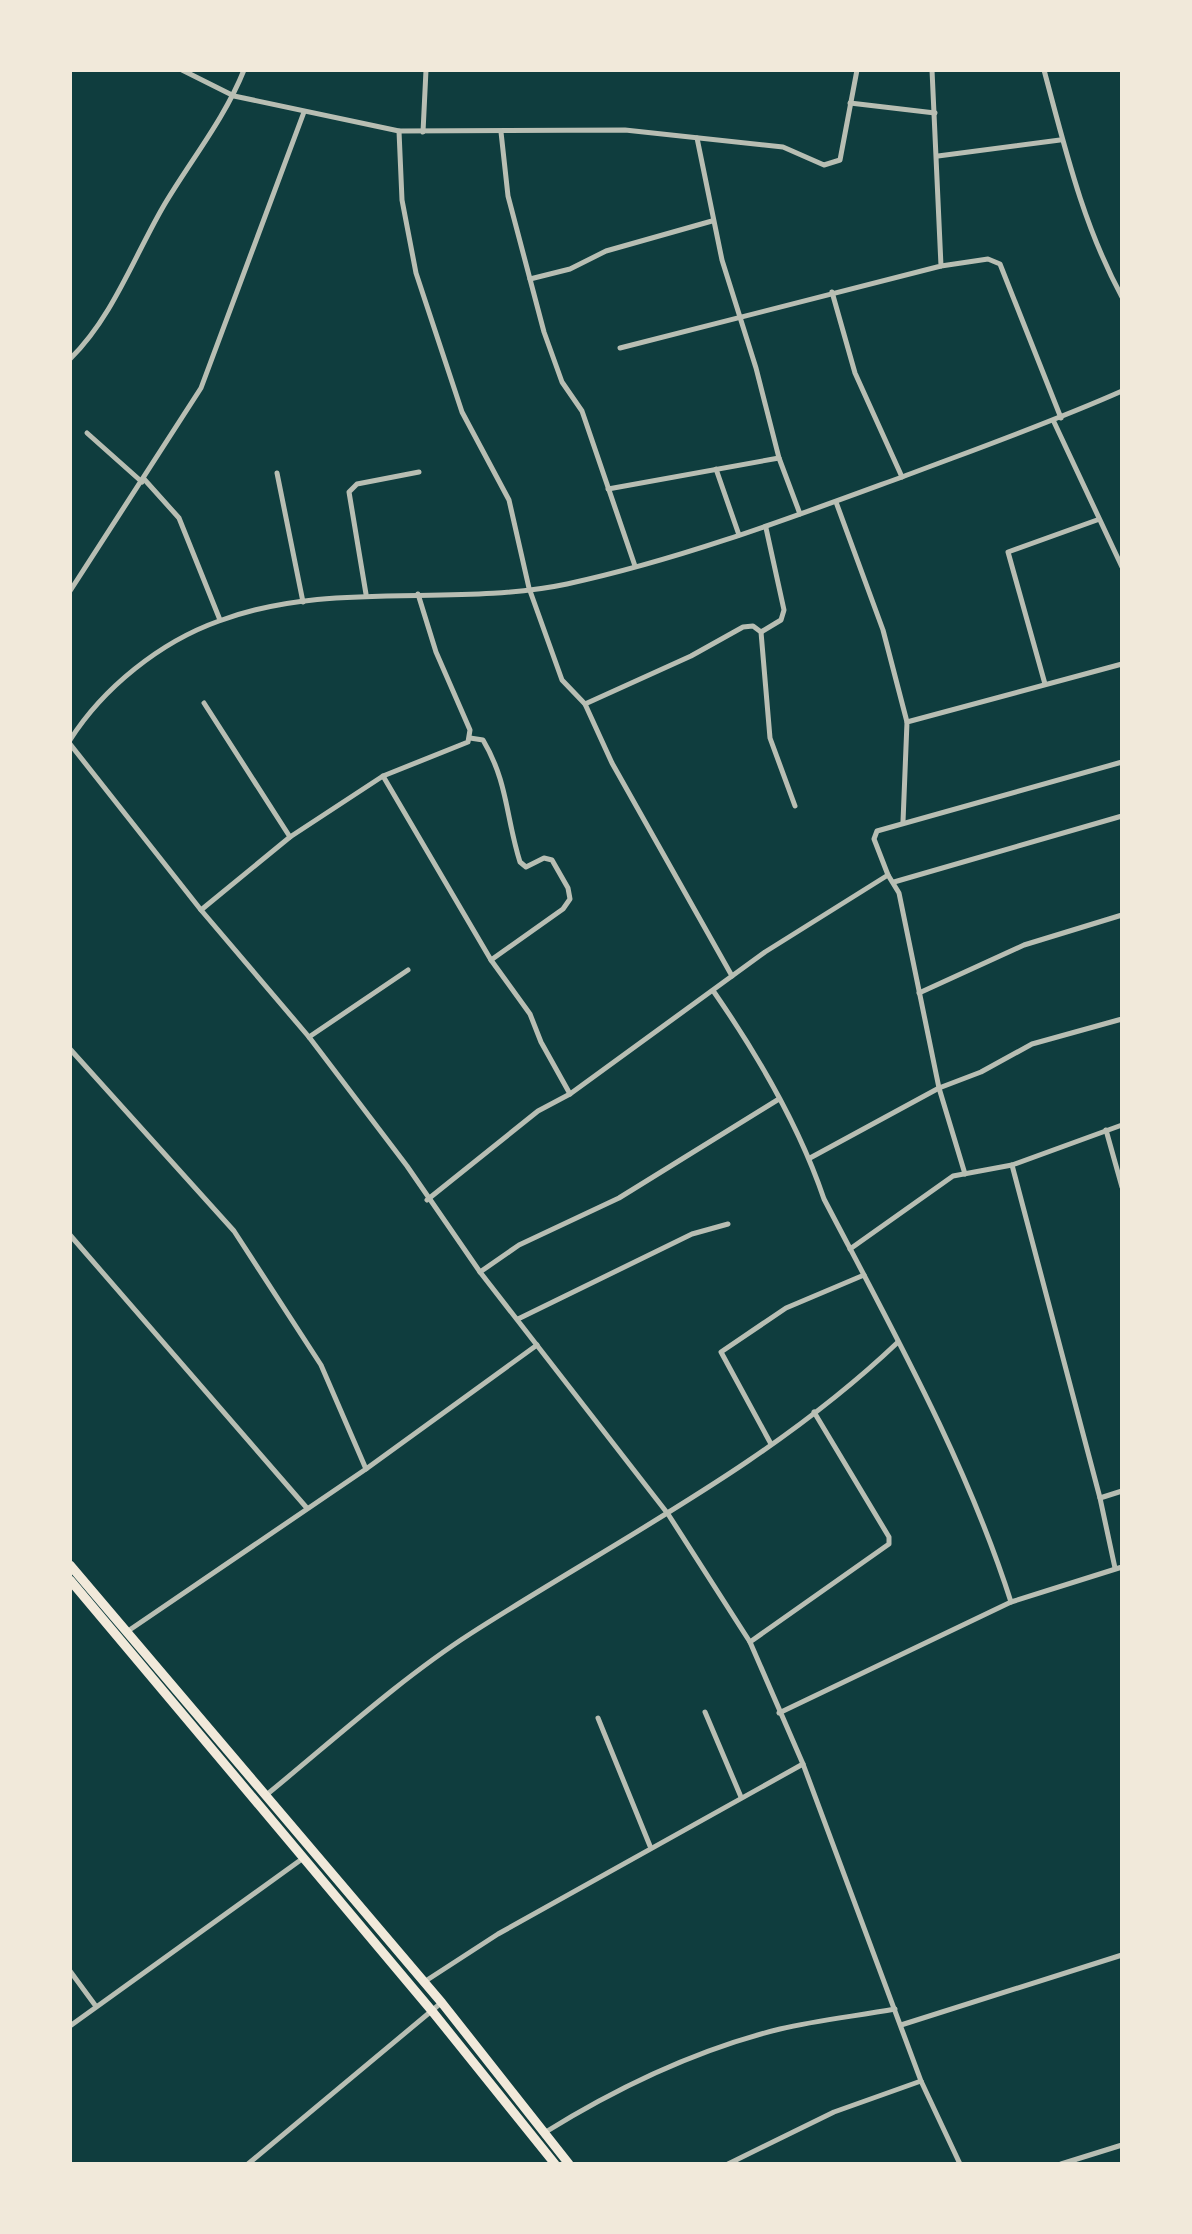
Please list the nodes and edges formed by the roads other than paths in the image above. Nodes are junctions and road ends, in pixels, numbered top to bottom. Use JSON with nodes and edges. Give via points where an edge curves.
{"nodes":[{"id":1,"x":182,"y":70,"type":"edge"},
{"id":2,"x":244,"y":70,"type":"edge"},
{"id":3,"x":426,"y":70,"type":"edge"},
{"id":4,"x":857,"y":70,"type":"edge"},
{"id":5,"x":932,"y":70,"type":"edge"},
{"id":6,"x":1044,"y":70,"type":"edge"},
{"id":7,"x":234,"y":96,"type":"junction"},
{"id":8,"x":850,"y":103,"type":"junction"},
{"id":9,"x":304,"y":112,"type":"junction"},
{"id":10,"x":935,"y":113,"type":"junction"},
{"id":11,"x":399,"y":131,"type":"junction"},
{"id":12,"x":423,"y":132,"type":"junction"},
{"id":13,"x":501,"y":132,"type":"junction"},
{"id":14,"x":697,"y":138,"type":"junction"},
{"id":15,"x":1060,"y":140,"type":"junction"},
{"id":16,"x":938,"y":156,"type":"junction"},
{"id":17,"x":712,"y":221,"type":"junction"},
{"id":18,"x":941,"y":266,"type":"junction"},
{"id":19,"x":530,"y":279,"type":"junction"},
{"id":20,"x":832,"y":292,"type":"junction"},
{"id":21,"x":1122,"y":297,"type":"edge"},
{"id":22,"x":742,"y":318,"type":"junction"},
{"id":23,"x":620,"y":348,"type":"dead end"},
{"id":24,"x":70,"y":359,"type":"edge"},
{"id":25,"x":1122,"y":391,"type":"edge"},
{"id":26,"x":1061,"y":418,"type":"junction"},
{"id":27,"x":1054,"y":422,"type":"junction"},
{"id":28,"x":87,"y":433,"type":"dead end"},
{"id":29,"x":779,"y":458,"type":"junction"},
{"id":30,"x":716,"y":469,"type":"junction"},
{"id":31,"x":419,"y":472,"type":"dead end"},
{"id":32,"x":277,"y":473,"type":"dead end"},
{"id":33,"x":902,"y":477,"type":"junction"},
{"id":34,"x":143,"y":481,"type":"junction"},
{"id":35,"x":608,"y":489,"type":"junction"},
{"id":36,"x":836,"y":502,"type":"junction"},
{"id":37,"x":800,"y":514,"type":"junction"},
{"id":38,"x":1097,"y":520,"type":"junction"},
{"id":39,"x":766,"y":528,"type":"junction"},
{"id":40,"x":739,"y":535,"type":"junction"},
{"id":41,"x":635,"y":566,"type":"junction"},
{"id":42,"x":1122,"y":567,"type":"edge"},
{"id":43,"x":529,"y":588,"type":"junction"},
{"id":44,"x":70,"y":591,"type":"edge"},
{"id":45,"x":418,"y":594,"type":"junction"},
{"id":46,"x":366,"y":595,"type":"junction"},
{"id":47,"x":303,"y":602,"type":"junction"},
{"id":48,"x":220,"y":620,"type":"junction"},
{"id":49,"x":761,"y":632,"type":"junction"},
{"id":50,"x":1122,"y":664,"type":"edge"},
{"id":51,"x":1045,"y":684,"type":"junction"},
{"id":52,"x":204,"y":703,"type":"dead end"},
{"id":53,"x":585,"y":704,"type":"junction"},
{"id":54,"x":907,"y":722,"type":"junction"},
{"id":55,"x":470,"y":738,"type":"junction"},
{"id":56,"x":70,"y":742,"type":"edge"},
{"id":57,"x":1122,"y":762,"type":"edge"},
{"id":58,"x":383,"y":776,"type":"junction"},
{"id":59,"x":795,"y":806,"type":"dead end"},
{"id":60,"x":1122,"y":816,"type":"edge"},
{"id":61,"x":903,"y":822,"type":"junction"},
{"id":62,"x":290,"y":837,"type":"junction"},
{"id":63,"x":888,"y":875,"type":"junction"},
{"id":64,"x":894,"y":882,"type":"junction"},
{"id":65,"x":201,"y":910,"type":"junction"},
{"id":66,"x":1122,"y":915,"type":"edge"},
{"id":67,"x":491,"y":960,"type":"junction"},
{"id":68,"x":408,"y":970,"type":"dead end"},
{"id":69,"x":732,"y":976,"type":"junction"},
{"id":70,"x":714,"y":992,"type":"junction"},
{"id":71,"x":919,"y":993,"type":"junction"},
{"id":72,"x":1122,"y":1019,"type":"edge"},
{"id":73,"x":309,"y":1037,"type":"junction"},
{"id":74,"x":70,"y":1049,"type":"edge"},
{"id":75,"x":939,"y":1088,"type":"junction"},
{"id":76,"x":570,"y":1094,"type":"junction"},
{"id":77,"x":779,"y":1099,"type":"junction"},
{"id":78,"x":1122,"y":1125,"type":"edge"},
{"id":79,"x":1106,"y":1130,"type":"junction"},
{"id":80,"x":810,"y":1158,"type":"junction"},
{"id":81,"x":1012,"y":1165,"type":"junction"},
{"id":82,"x":965,"y":1174,"type":"junction"},
{"id":83,"x":1122,"y":1187,"type":"edge"},
{"id":84,"x":427,"y":1200,"type":"junction"},
{"id":85,"x":728,"y":1224,"type":"dead end"},
{"id":86,"x":70,"y":1235,"type":"edge"},
{"id":87,"x":850,"y":1249,"type":"junction"},
{"id":88,"x":480,"y":1272,"type":"junction"},
{"id":89,"x":864,"y":1275,"type":"junction"},
{"id":90,"x":518,"y":1319,"type":"junction"},
{"id":91,"x":897,"y":1343,"type":"junction"},
{"id":92,"x":537,"y":1345,"type":"junction"},
{"id":93,"x":814,"y":1412,"type":"junction"},
{"id":94,"x":771,"y":1444,"type":"junction"},
{"id":95,"x":366,"y":1469,"type":"junction"},
{"id":96,"x":1122,"y":1491,"type":"edge"},
{"id":97,"x":1100,"y":1498,"type":"junction"},
{"id":98,"x":306,"y":1507,"type":"junction"},
{"id":99,"x":668,"y":1514,"type":"junction"},
{"id":100,"x":70,"y":1565,"type":"edge"},
{"id":101,"x":1118,"y":1567,"type":"edge"},
{"id":102,"x":70,"y":1580,"type":"edge"},
{"id":103,"x":1011,"y":1602,"type":"junction"},
{"id":104,"x":128,"y":1631,"type":"junction"},
{"id":105,"x":750,"y":1642,"type":"junction"},
{"id":106,"x":705,"y":1712,"type":"dead end"},
{"id":107,"x":779,"y":1713,"type":"junction"},
{"id":108,"x":598,"y":1718,"type":"dead end"},
{"id":109,"x":803,"y":1764,"type":"junction"},
{"id":110,"x":265,"y":1796,"type":"junction"},
{"id":111,"x":741,"y":1797,"type":"junction"},
{"id":112,"x":650,"y":1846,"type":"junction"},
{"id":113,"x":302,"y":1859,"type":"junction"},
{"id":114,"x":1122,"y":1955,"type":"edge"},
{"id":115,"x":70,"y":1971,"type":"edge"},
{"id":116,"x":424,"y":1982,"type":"junction"},
{"id":117,"x":442,"y":2003,"type":"junction"},
{"id":118,"x":95,"y":2005,"type":"junction"},
{"id":119,"x":895,"y":2009,"type":"junction"},
{"id":120,"x":432,"y":2011,"type":"junction"},
{"id":121,"x":901,"y":2025,"type":"junction"},
{"id":122,"x":70,"y":2026,"type":"edge"},
{"id":123,"x":921,"y":2081,"type":"junction"},
{"id":124,"x":544,"y":2134,"type":"junction"},
{"id":125,"x":1122,"y":2145,"type":"edge"},
{"id":126,"x":248,"y":2164,"type":"edge"},
{"id":127,"x":555,"y":2164,"type":"edge"},
{"id":128,"x":569,"y":2164,"type":"edge"},
{"id":129,"x":728,"y":2164,"type":"edge"},
{"id":130,"x":960,"y":2164,"type":"edge"},
{"id":131,"x":1061,"y":2164,"type":"edge"}],
"edges":[{"from":1,"to":7,"type":"street"},
{"from":2,"to":7,"type":"street"},
{"from":3,"to":12,"type":"street"},
{"from":4,"to":8,"type":"street"},
{"from":5,"to":10,"type":"street"},
{"from":6,"to":15,"type":"street"},
{"from":7,"to":9,"type":"street"},
{"from":7,"to":24,"type":"street","via":[[112,301]]},
{"from":8,"to":10,"type":"street"},
{"from":8,"to":14,"type":"street","via":[[837,163],[824,165],[783,147]]},
{"from":9,"to":11,"type":"street"},
{"from":9,"to":34,"type":"street","via":[[201,388]]},
{"from":10,"to":16,"type":"street"},
{"from":11,"to":12,"type":"street"},
{"from":11,"to":43,"type":"street","via":[[402,200],[416,273],[462,412],[509,500]]},
{"from":12,"to":13,"type":"street"},
{"from":13,"to":14,"type":"street","via":[[625,130]]},
{"from":13,"to":19,"type":"street","via":[[508,196]]},
{"from":14,"to":17,"type":"street"},
{"from":15,"to":16,"type":"street"},
{"from":15,"to":21,"type":"street","via":[[1098,253]]},
{"from":16,"to":18,"type":"street"},
{"from":17,"to":19,"type":"street"},
{"from":17,"to":22,"type":"street"},
{"from":18,"to":20,"type":"street"},
{"from":18,"to":26,"type":"street","via":[[988,259],[1000,264]]},
{"from":19,"to":35,"type":"street","via":[[556,371],[582,411]]},
{"from":20,"to":22,"type":"street"},
{"from":20,"to":33,"type":"street","via":[[855,373]]},
{"from":22,"to":23,"type":"street"},
{"from":22,"to":29,"type":"street"},
{"from":25,"to":26,"type":"street"},
{"from":26,"to":27,"type":"street"},
{"from":27,"to":33,"type":"street"},
{"from":27,"to":38,"type":"street"},
{"from":28,"to":34,"type":"street"},
{"from":29,"to":30,"type":"street"},
{"from":29,"to":37,"type":"street"},
{"from":30,"to":35,"type":"street"},
{"from":30,"to":40,"type":"street"},
{"from":31,"to":46,"type":"street","via":[[357,484],[349,492]]},
{"from":32,"to":47,"type":"street"},
{"from":33,"to":36,"type":"street"},
{"from":34,"to":44,"type":"street"},
{"from":34,"to":48,"type":"street","via":[[179,518]]},
{"from":35,"to":41,"type":"street"},
{"from":36,"to":37,"type":"street"},
{"from":36,"to":54,"type":"street","via":[[883,630]]},
{"from":37,"to":39,"type":"street"},
{"from":38,"to":42,"type":"street"},
{"from":38,"to":51,"type":"street","via":[[1008,552]]},
{"from":39,"to":40,"type":"street"},
{"from":39,"to":49,"type":"street","via":[[784,610],[781,620]]},
{"from":40,"to":41,"type":"street"},
{"from":41,"to":43,"type":"street","via":[[565,585]]},
{"from":43,"to":45,"type":"street"},
{"from":43,"to":53,"type":"street","via":[[562,680]]},
{"from":45,"to":46,"type":"street"},
{"from":45,"to":55,"type":"street"},
{"from":46,"to":47,"type":"street"},
{"from":47,"to":48,"type":"street"},
{"from":48,"to":56,"type":"street","via":[[131,672],[88,712]]},
{"from":49,"to":53,"type":"street","via":[[743,627]]},
{"from":49,"to":59,"type":"street","via":[[770,738]]},
{"from":50,"to":51,"type":"street"},
{"from":51,"to":54,"type":"street"},
{"from":52,"to":62,"type":"street"},
{"from":53,"to":69,"type":"street","via":[[612,763]]},
{"from":54,"to":61,"type":"street"},
{"from":55,"to":58,"type":"street","via":[[462,747]]},
{"from":55,"to":67,"type":"street","via":[[483,740],[490,751],[509,800],[520,862],[526,867],[544,858],[552,860],[570,899]]},
{"from":56,"to":65,"type":"street"},
{"from":57,"to":61,"type":"street"},
{"from":58,"to":62,"type":"street"},
{"from":58,"to":67,"type":"street"},
{"from":60,"to":64,"type":"street"},
{"from":61,"to":63,"type":"street","via":[[877,831],[874,839]]},
{"from":62,"to":65,"type":"street"},
{"from":63,"to":64,"type":"street"},
{"from":63,"to":69,"type":"street"},
{"from":64,"to":71,"type":"street"},
{"from":65,"to":73,"type":"street"},
{"from":66,"to":71,"type":"street","via":[[1024,945]]},
{"from":67,"to":76,"type":"street","via":[[530,1014]]},
{"from":68,"to":73,"type":"street"},
{"from":69,"to":70,"type":"street"},
{"from":70,"to":76,"type":"street"},
{"from":70,"to":77,"type":"street"},
{"from":71,"to":75,"type":"street"},
{"from":72,"to":75,"type":"street","via":[[1048,1037]]},
{"from":73,"to":84,"type":"street"},
{"from":74,"to":95,"type":"street","via":[[234,1231],[321,1365]]},
{"from":75,"to":80,"type":"street"},
{"from":75,"to":82,"type":"street"},
{"from":76,"to":84,"type":"street","via":[[538,1111]]},
{"from":77,"to":80,"type":"street"},
{"from":77,"to":88,"type":"street","via":[[619,1198],[519,1245]]},
{"from":78,"to":79,"type":"street"},
{"from":79,"to":81,"type":"street"},
{"from":79,"to":83,"type":"street"},
{"from":80,"to":87,"type":"street"},
{"from":81,"to":82,"type":"street"},
{"from":81,"to":97,"type":"street"},
{"from":82,"to":87,"type":"street","via":[[940,1182]]},
{"from":84,"to":88,"type":"street"},
{"from":85,"to":90,"type":"street","via":[[692,1234]]},
{"from":86,"to":98,"type":"street"},
{"from":87,"to":89,"type":"street"},
{"from":88,"to":90,"type":"street"},
{"from":89,"to":91,"type":"street"},
{"from":89,"to":94,"type":"street","via":[[786,1308],[721,1352]]},
{"from":90,"to":92,"type":"street"},
{"from":91,"to":93,"type":"street"},
{"from":91,"to":103,"type":"street","via":[[987,1527]]},
{"from":92,"to":95,"type":"street"},
{"from":92,"to":99,"type":"street"},
{"from":93,"to":94,"type":"street"},
{"from":93,"to":105,"type":"street","via":[[889,1544]]},
{"from":94,"to":99,"type":"street"},
{"from":95,"to":98,"type":"street"},
{"from":96,"to":97,"type":"street"},
{"from":97,"to":101,"type":"street"},
{"from":98,"to":104,"type":"street"},
{"from":99,"to":105,"type":"street"},
{"from":99,"to":110,"type":"street","via":[[467,1636]]},
{"from":100,"to":104,"type":"highway"},
{"from":101,"to":103,"type":"street"},
{"from":102,"to":113,"type":"highway"},
{"from":103,"to":107,"type":"street"},
{"from":104,"to":110,"type":"highway"},
{"from":105,"to":107,"type":"street"},
{"from":106,"to":111,"type":"street"},
{"from":107,"to":109,"type":"street"},
{"from":108,"to":112,"type":"street"},
{"from":109,"to":111,"type":"street"},
{"from":109,"to":119,"type":"street"},
{"from":110,"to":116,"type":"highway"},
{"from":111,"to":112,"type":"street"},
{"from":112,"to":116,"type":"street"},
{"from":113,"to":118,"type":"street"},
{"from":113,"to":120,"type":"highway"},
{"from":114,"to":121,"type":"street"},
{"from":115,"to":118,"type":"street"},
{"from":116,"to":117,"type":"highway"},
{"from":117,"to":120,"type":"street"},
{"from":117,"to":124,"type":"highway"},
{"from":118,"to":122,"type":"street"},
{"from":119,"to":121,"type":"street"},
{"from":119,"to":124,"type":"street","via":[[781,2029],[693,2056],[599,2099]]},
{"from":120,"to":126,"type":"street"},
{"from":120,"to":127,"type":"highway"},
{"from":121,"to":123,"type":"street"},
{"from":123,"to":129,"type":"street","via":[[834,2112]]},
{"from":123,"to":130,"type":"street"},
{"from":124,"to":128,"type":"highway"},
{"from":125,"to":131,"type":"street"}]}
